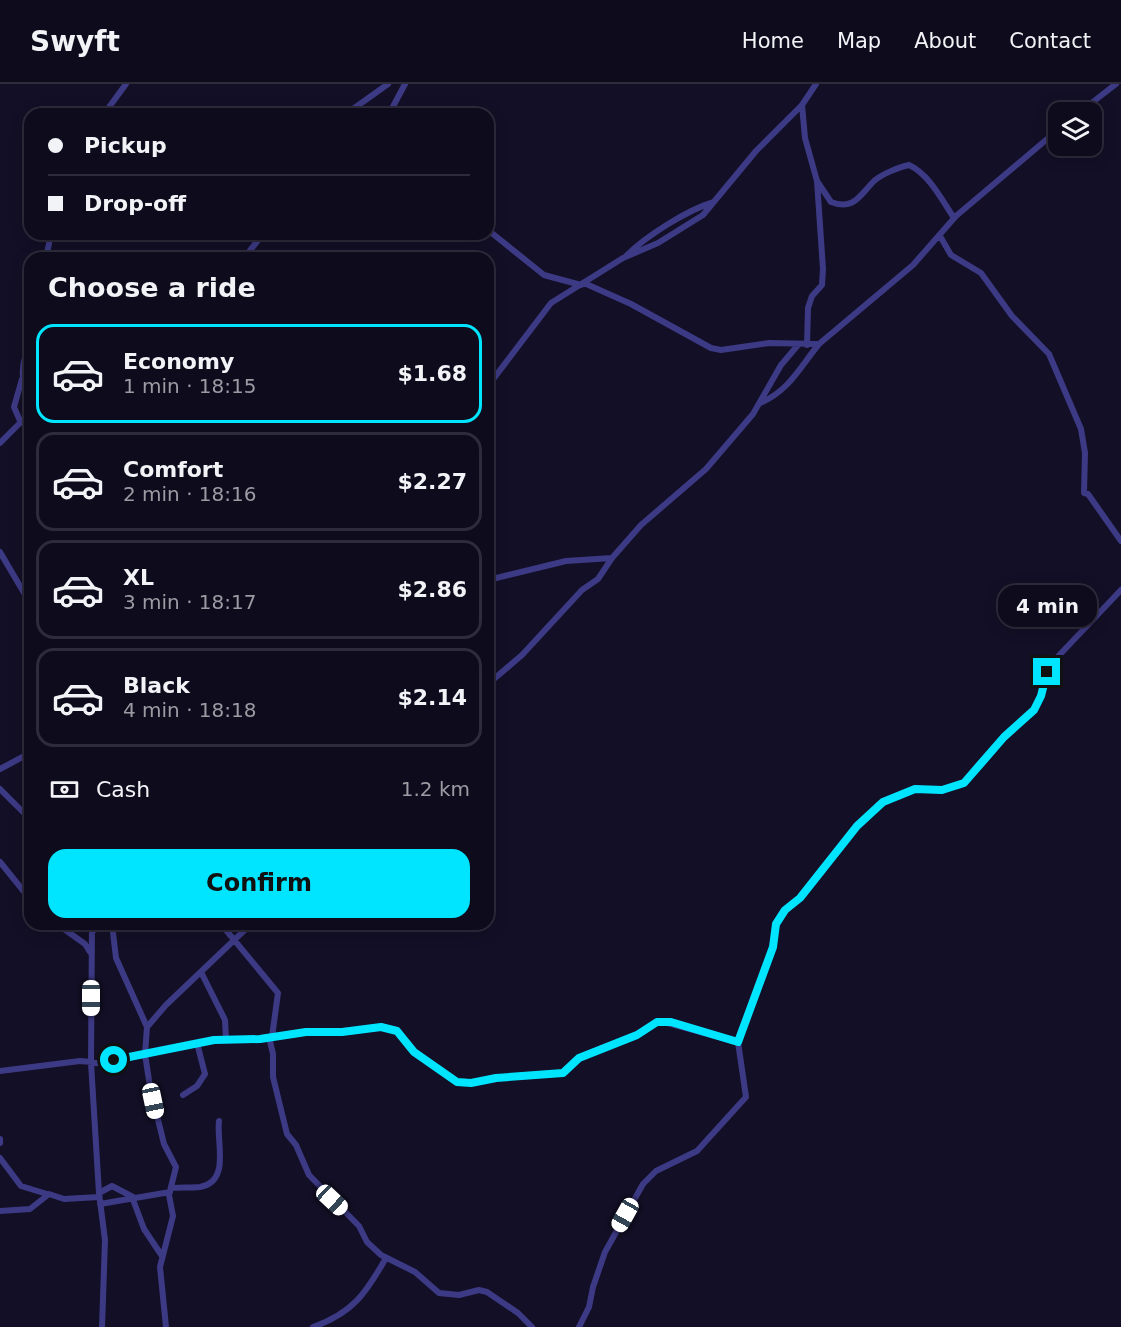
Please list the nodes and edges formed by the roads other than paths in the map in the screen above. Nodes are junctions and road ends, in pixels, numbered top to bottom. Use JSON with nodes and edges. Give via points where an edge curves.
{"nodes":[{"id":1,"x":126,"y":84,"type":"edge"},
{"id":2,"x":388,"y":84,"type":"edge"},
{"id":3,"x":405,"y":84,"type":"edge"},
{"id":4,"x":816,"y":84,"type":"edge"},
{"id":5,"x":1116,"y":84,"type":"edge"},
{"id":6,"x":1093,"y":102,"type":"edge"},
{"id":7,"x":802,"y":105,"type":"junction"},
{"id":8,"x":108,"y":108,"type":"edge"},
{"id":9,"x":354,"y":108,"type":"edge"},
{"id":10,"x":392,"y":108,"type":"edge"},
{"id":11,"x":1048,"y":138,"type":"edge"},
{"id":12,"x":817,"y":181,"type":"junction"},
{"id":13,"x":954,"y":218,"type":"junction"},
{"id":14,"x":494,"y":235,"type":"edge"},
{"id":15,"x":940,"y":236,"type":"junction"},
{"id":16,"x":258,"y":240,"type":"edge"},
{"id":17,"x":249,"y":252,"type":"edge"},
{"id":18,"x":583,"y":284,"type":"junction"},
{"id":19,"x":819,"y":344,"type":"junction"},
{"id":20,"x":798,"y":345,"type":"junction"},
{"id":21,"x":807,"y":345,"type":"junction"},
{"id":22,"x":24,"y":362,"type":"edge"},
{"id":23,"x":494,"y":378,"type":"edge"},
{"id":24,"x":22,"y":379,"type":"junction"},
{"id":25,"x":24,"y":385,"type":"edge"},
{"id":26,"x":760,"y":403,"type":"junction"},
{"id":27,"x":24,"y":420,"type":"edge"},
{"id":28,"x":21,"y":423,"type":"junction"},
{"id":29,"x":0,"y":443,"type":"edge"},
{"id":30,"x":1121,"y":541,"type":"edge"},
{"id":31,"x":0,"y":552,"type":"edge"},
{"id":32,"x":612,"y":558,"type":"junction"},
{"id":33,"x":494,"y":579,"type":"edge"},
{"id":34,"x":1121,"y":590,"type":"edge"},
{"id":35,"x":24,"y":593,"type":"edge"},
{"id":36,"x":494,"y":679,"type":"edge"},
{"id":37,"x":24,"y":756,"type":"edge"},
{"id":38,"x":0,"y":769,"type":"edge"},
{"id":39,"x":0,"y":789,"type":"edge"},
{"id":40,"x":24,"y":813,"type":"edge"},
{"id":41,"x":0,"y":862,"type":"edge"},
{"id":42,"x":24,"y":892,"type":"edge"},
{"id":43,"x":65,"y":930,"type":"edge"},
{"id":44,"x":94,"y":930,"type":"edge"},
{"id":45,"x":113,"y":930,"type":"edge"},
{"id":46,"x":226,"y":930,"type":"edge"},
{"id":47,"x":245,"y":930,"type":"edge"},
{"id":48,"x":92,"y":932,"type":"joint"},
{"id":49,"x":235,"y":940,"type":"junction"},
{"id":50,"x":91,"y":954,"type":"junction"},
{"id":51,"x":201,"y":972,"type":"junction"},
{"id":52,"x":147,"y":1027,"type":"junction"},
{"id":53,"x":270,"y":1037,"type":"junction"},
{"id":54,"x":226,"y":1040,"type":"junction"},
{"id":55,"x":738,"y":1042,"type":"junction"},
{"id":56,"x":197,"y":1043,"type":"junction"},
{"id":57,"x":145,"y":1054,"type":"junction"},
{"id":58,"x":91,"y":1063,"type":"junction"},
{"id":59,"x":0,"y":1071,"type":"edge"},
{"id":60,"x":183,"y":1095,"type":"dead end"},
{"id":61,"x":219,"y":1121,"type":"dead end"},
{"id":62,"x":0,"y":1158,"type":"edge"},
{"id":63,"x":171,"y":1190,"type":"junction"},
{"id":64,"x":48,"y":1194,"type":"junction"},
{"id":65,"x":133,"y":1197,"type":"junction"},
{"id":66,"x":100,"y":1198,"type":"junction"},
{"id":67,"x":0,"y":1211,"type":"edge"},
{"id":68,"x":162,"y":1256,"type":"junction"},
{"id":69,"x":386,"y":1258,"type":"junction"},
{"id":70,"x":102,"y":1327,"type":"edge"},
{"id":71,"x":166,"y":1327,"type":"edge"},
{"id":72,"x":313,"y":1327,"type":"edge"},
{"id":73,"x":532,"y":1327,"type":"edge"},
{"id":74,"x":579,"y":1327,"type":"edge"}],
"edges":[{"from":1,"to":8,"type":"street"},
{"from":2,"to":9,"type":"street"},
{"from":3,"to":10,"type":"street"},
{"from":4,"to":7,"type":"street"},
{"from":5,"to":6,"type":"street"},
{"from":7,"to":12,"type":"street","via":[[805,138]]},
{"from":7,"to":18,"type":"street","via":[[698,219]]},
{"from":11,"to":13,"type":"street"},
{"from":12,"to":13,"type":"street","via":[[829,201],[849,204],[864,195],[876,180],[909,165],[935,189]]},
{"from":12,"to":21,"type":"street","via":[[823,279],[811,298]]},
{"from":13,"to":15,"type":"street"},
{"from":14,"to":18,"type":"street","via":[[544,275]]},
{"from":15,"to":19,"type":"street","via":[[913,265]]},
{"from":15,"to":30,"type":"street","via":[[951,255],[981,273],[1012,316],[1049,354],[1081,429],[1084,492]]},
{"from":16,"to":17,"type":"street"},
{"from":18,"to":20,"type":"street","via":[[631,304],[711,348]]},
{"from":18,"to":23,"type":"street","via":[[551,303]]},
{"from":19,"to":21,"type":"street"},
{"from":19,"to":26,"type":"street","via":[[789,385]]},
{"from":20,"to":21,"type":"street"},
{"from":20,"to":26,"type":"street","via":[[781,365]]},
{"from":22,"to":24,"type":"street"},
{"from":24,"to":25,"type":"street"},
{"from":24,"to":28,"type":"street","via":[[14,407]]},
{"from":26,"to":32,"type":"street","via":[[706,469],[654,512]]},
{"from":27,"to":28,"type":"street"},
{"from":28,"to":29,"type":"street"},
{"from":31,"to":35,"type":"street"},
{"from":32,"to":33,"type":"street","via":[[566,561]]},
{"from":32,"to":36,"type":"street","via":[[598,579],[582,590],[522,655]]},
{"from":34,"to":55,"type":"street","via":[[1050,666],[1034,710],[964,783],[942,790],[915,789],[883,802],[857,826],[800,898],[785,910],[776,924],[773,947]]},
{"from":37,"to":38,"type":"street"},
{"from":39,"to":40,"type":"street"},
{"from":41,"to":42,"type":"street"},
{"from":43,"to":50,"type":"street","via":[[85,944]]},
{"from":44,"to":48,"type":"street"},
{"from":45,"to":52,"type":"street","via":[[116,958]]},
{"from":46,"to":49,"type":"street"},
{"from":47,"to":49,"type":"street"},
{"from":48,"to":50,"type":"street"},
{"from":49,"to":51,"type":"street"},
{"from":49,"to":53,"type":"street","via":[[278,993]]},
{"from":50,"to":58,"type":"street"},
{"from":51,"to":52,"type":"street"},
{"from":51,"to":54,"type":"street","via":[[225,1020]]},
{"from":52,"to":57,"type":"street"},
{"from":53,"to":54,"type":"street"},
{"from":53,"to":55,"type":"street","via":[[389,1028],[403,1036],[414,1052],[464,1084],[563,1073],[579,1058],[637,1035],[657,1022],[671,1022]]},
{"from":53,"to":69,"type":"street","via":[[273,1077],[287,1134],[309,1175],[359,1226],[367,1242]]},
{"from":54,"to":56,"type":"street"},
{"from":55,"to":74,"type":"street","via":[[747,1088],[742,1104],[697,1151],[656,1171],[643,1184],[605,1252]]},
{"from":56,"to":57,"type":"street"},
{"from":56,"to":60,"type":"street","via":[[205,1074]]},
{"from":57,"to":58,"type":"street"},
{"from":57,"to":63,"type":"street","via":[[156,1116],[176,1167]]},
{"from":58,"to":59,"type":"street","via":[[77,1061]]},
{"from":58,"to":66,"type":"street"},
{"from":61,"to":63,"type":"street","via":[[221,1161],[216,1175],[204,1186]]},
{"from":62,"to":64,"type":"street","via":[[21,1186]]},
{"from":63,"to":65,"type":"street"},
{"from":63,"to":68,"type":"street","via":[[173,1216]]},
{"from":64,"to":66,"type":"street","via":[[64,1199]]},
{"from":64,"to":67,"type":"street","via":[[30,1209]]},
{"from":65,"to":66,"type":"street"},
{"from":65,"to":66,"type":"street","via":[[112,1186]]},
{"from":65,"to":68,"type":"street","via":[[144,1229]]},
{"from":66,"to":70,"type":"street","via":[[105,1240]]},
{"from":68,"to":71,"type":"street","via":[[160,1274]]},
{"from":69,"to":72,"type":"street","via":[[358,1302]]},
{"from":69,"to":73,"type":"street","via":[[415,1272],[439,1293],[487,1292]]}]}
